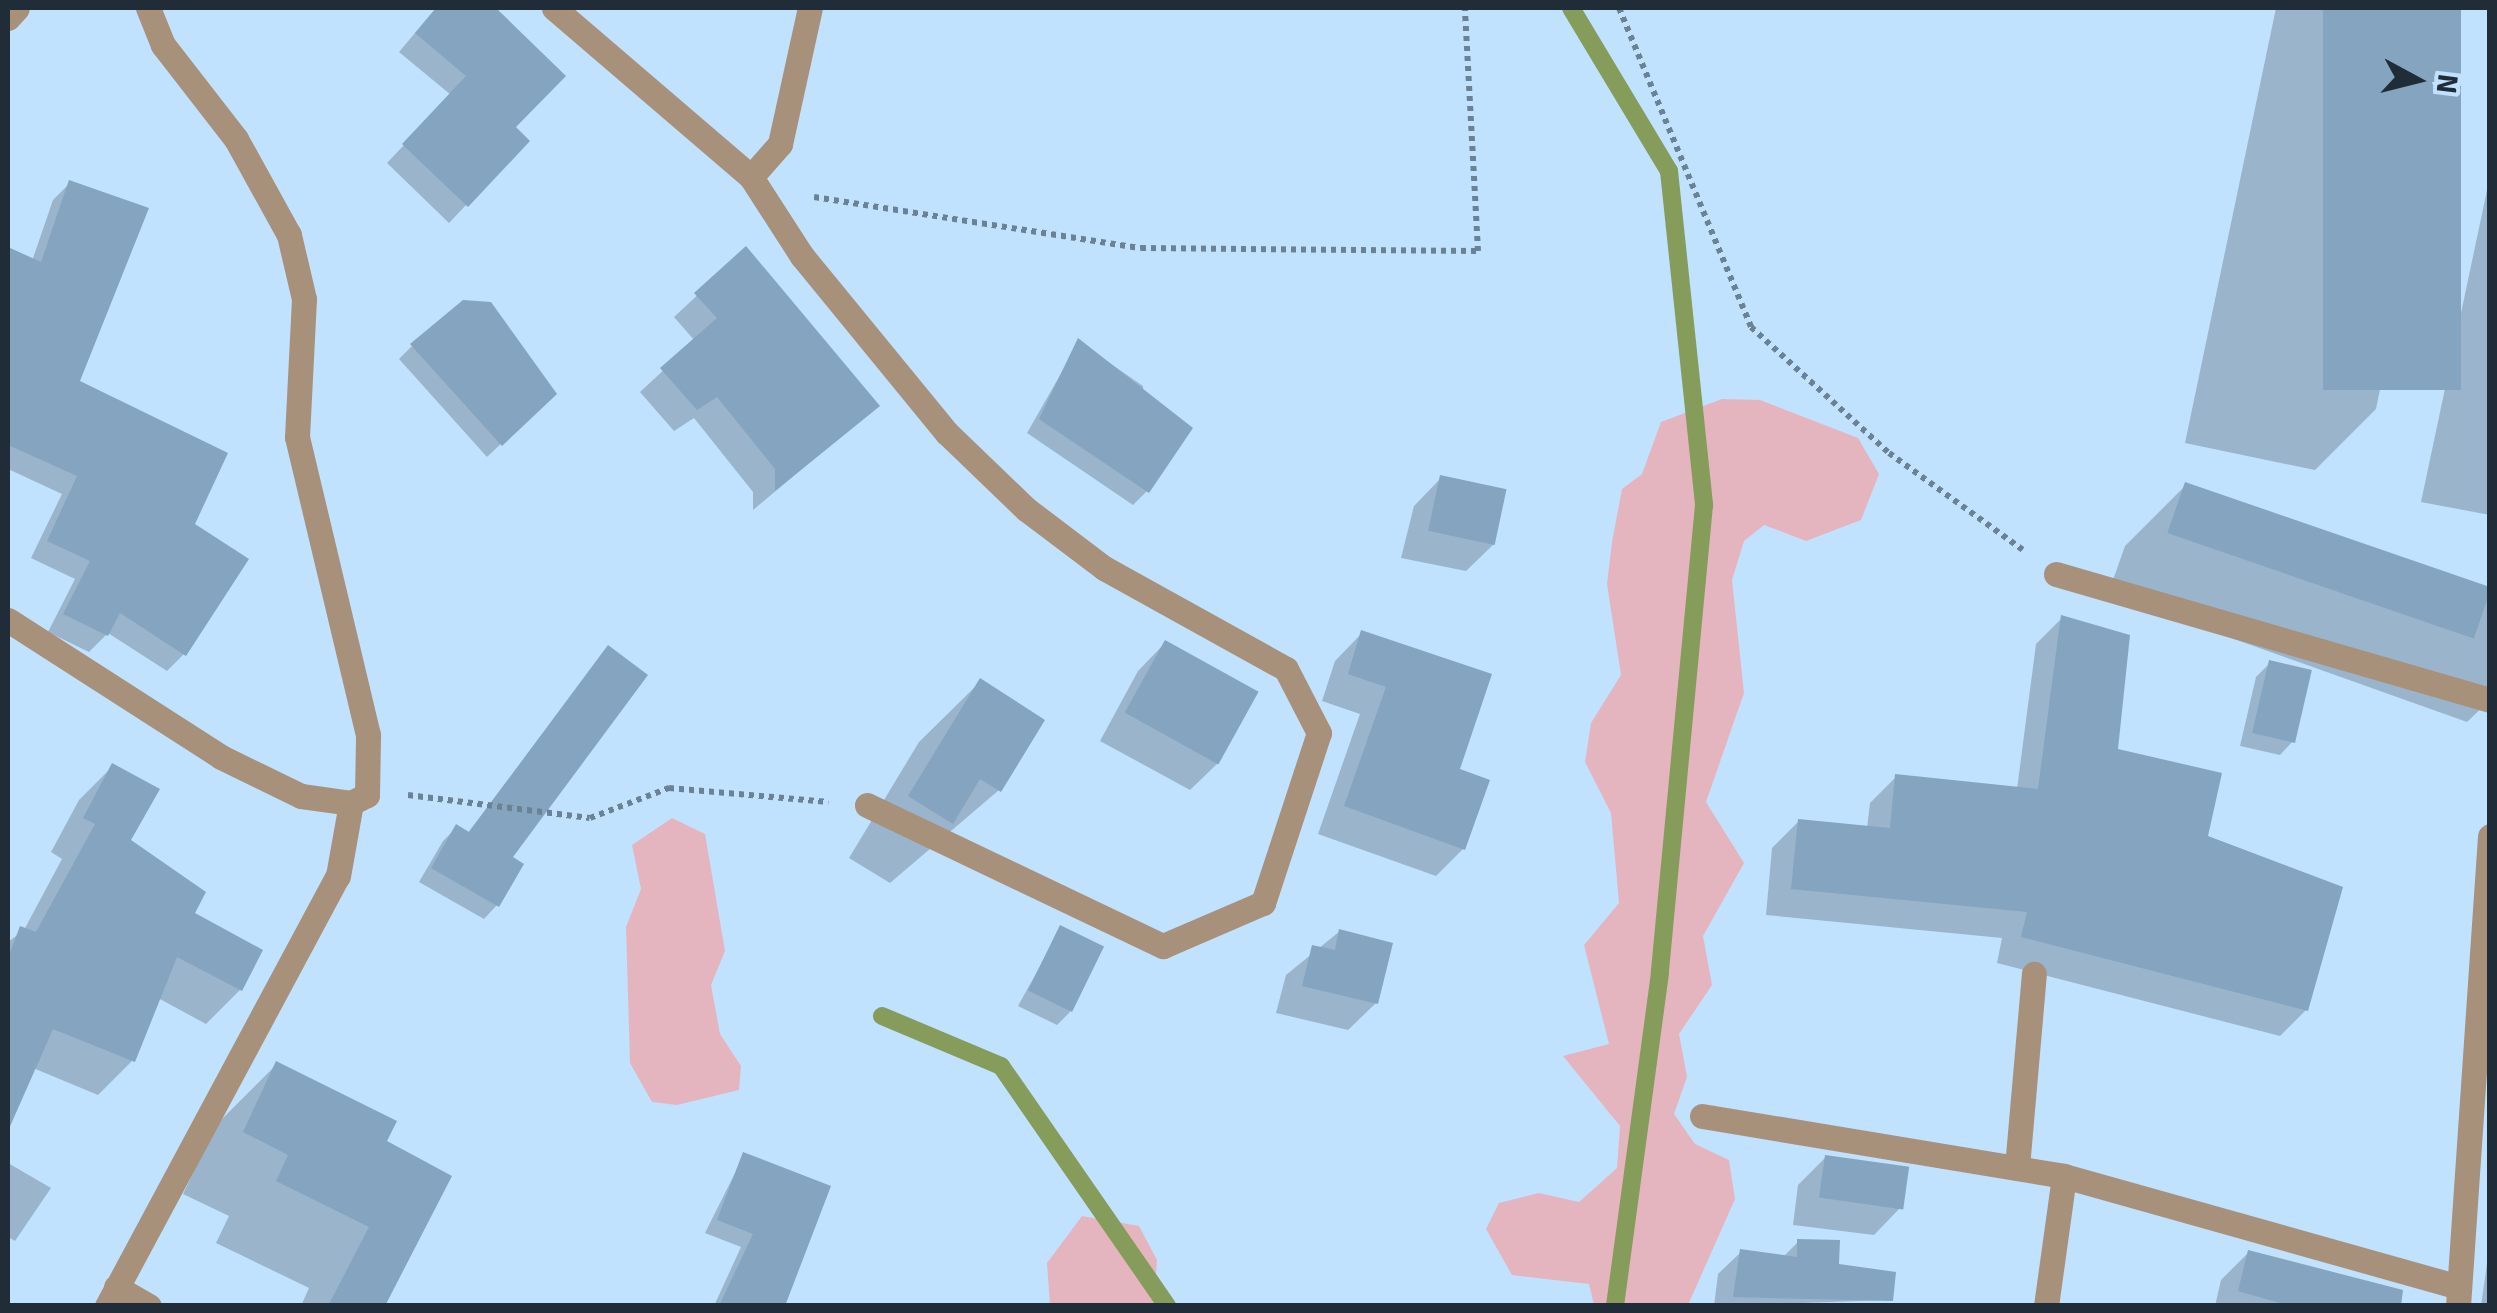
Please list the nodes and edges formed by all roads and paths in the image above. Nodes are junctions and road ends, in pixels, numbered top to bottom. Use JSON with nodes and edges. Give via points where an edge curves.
{"nodes":[{"id":1,"x":17,"y":8,"type":"edge"},
{"id":2,"x":148,"y":8,"type":"edge"},
{"id":3,"x":554,"y":8,"type":"edge"},
{"id":4,"x":810,"y":8,"type":"edge"},
{"id":5,"x":1465,"y":8,"type":"edge"},
{"id":6,"x":1619,"y":8,"type":"edge"},
{"id":7,"x":8,"y":18,"type":"edge"},
{"id":8,"x":751,"y":177,"type":"junction"},
{"id":9,"x":771,"y":208,"type":"junction"},
{"id":10,"x":2056,"y":574,"type":"joint"},
{"id":11,"x":8,"y":620,"type":"edge"},
{"id":12,"x":2490,"y":700,"type":"edge"},
{"id":13,"x":359,"y":799,"type":"junction"},
{"id":14,"x":868,"y":805,"type":"joint"},
{"id":15,"x":2490,"y":836,"type":"edge"},
{"id":16,"x":2034,"y":974,"type":"dead end"},
{"id":17,"x":1702,"y":1116,"type":"dead end"},
{"id":18,"x":2017,"y":1167,"type":"junction"},
{"id":19,"x":2064,"y":1176,"type":"junction"},
{"id":20,"x":112,"y":1296,"type":"edge"},
{"id":21,"x":2459,"y":1296,"type":"edge"},
{"id":22,"x":150,"y":1306,"type":"edge"},
{"id":23,"x":2046,"y":1306,"type":"edge"}],
"edges":[{"from":1,"to":7,"type":"street"},
{"from":2,"to":13,"type":"street","via":[[163,45],[236,139],[289,235],[304,298],[297,437],[368,736]]},
{"from":3,"to":8,"type":"street"},
{"from":4,"to":8,"type":"street","via":[[780,144]]},
{"from":5,"to":9,"type":"path","via":[[1478,252],[1141,248],[814,197]]},
{"from":6,"to":10,"type":"path","via":[[1751,327],[1889,453]]},
{"from":8,"to":9,"type":"street"},
{"from":9,"to":14,"type":"street","via":[[947,433],[1104,568],[1286,668],[1320,732],[1262,903],[1163,946]]},
{"from":10,"to":12,"type":"street"},
{"from":11,"to":13,"type":"street","via":[[222,757],[301,796]]},
{"from":13,"to":14,"type":"path","via":[[590,818],[669,788]]},
{"from":13,"to":20,"type":"street","via":[[338,876]]},
{"from":15,"to":21,"type":"street"},
{"from":16,"to":18,"type":"street"},
{"from":17,"to":18,"type":"street"},
{"from":18,"to":19,"type":"street"},
{"from":19,"to":21,"type":"street"},
{"from":19,"to":23,"type":"street"},
{"from":20,"to":22,"type":"street"}]}
